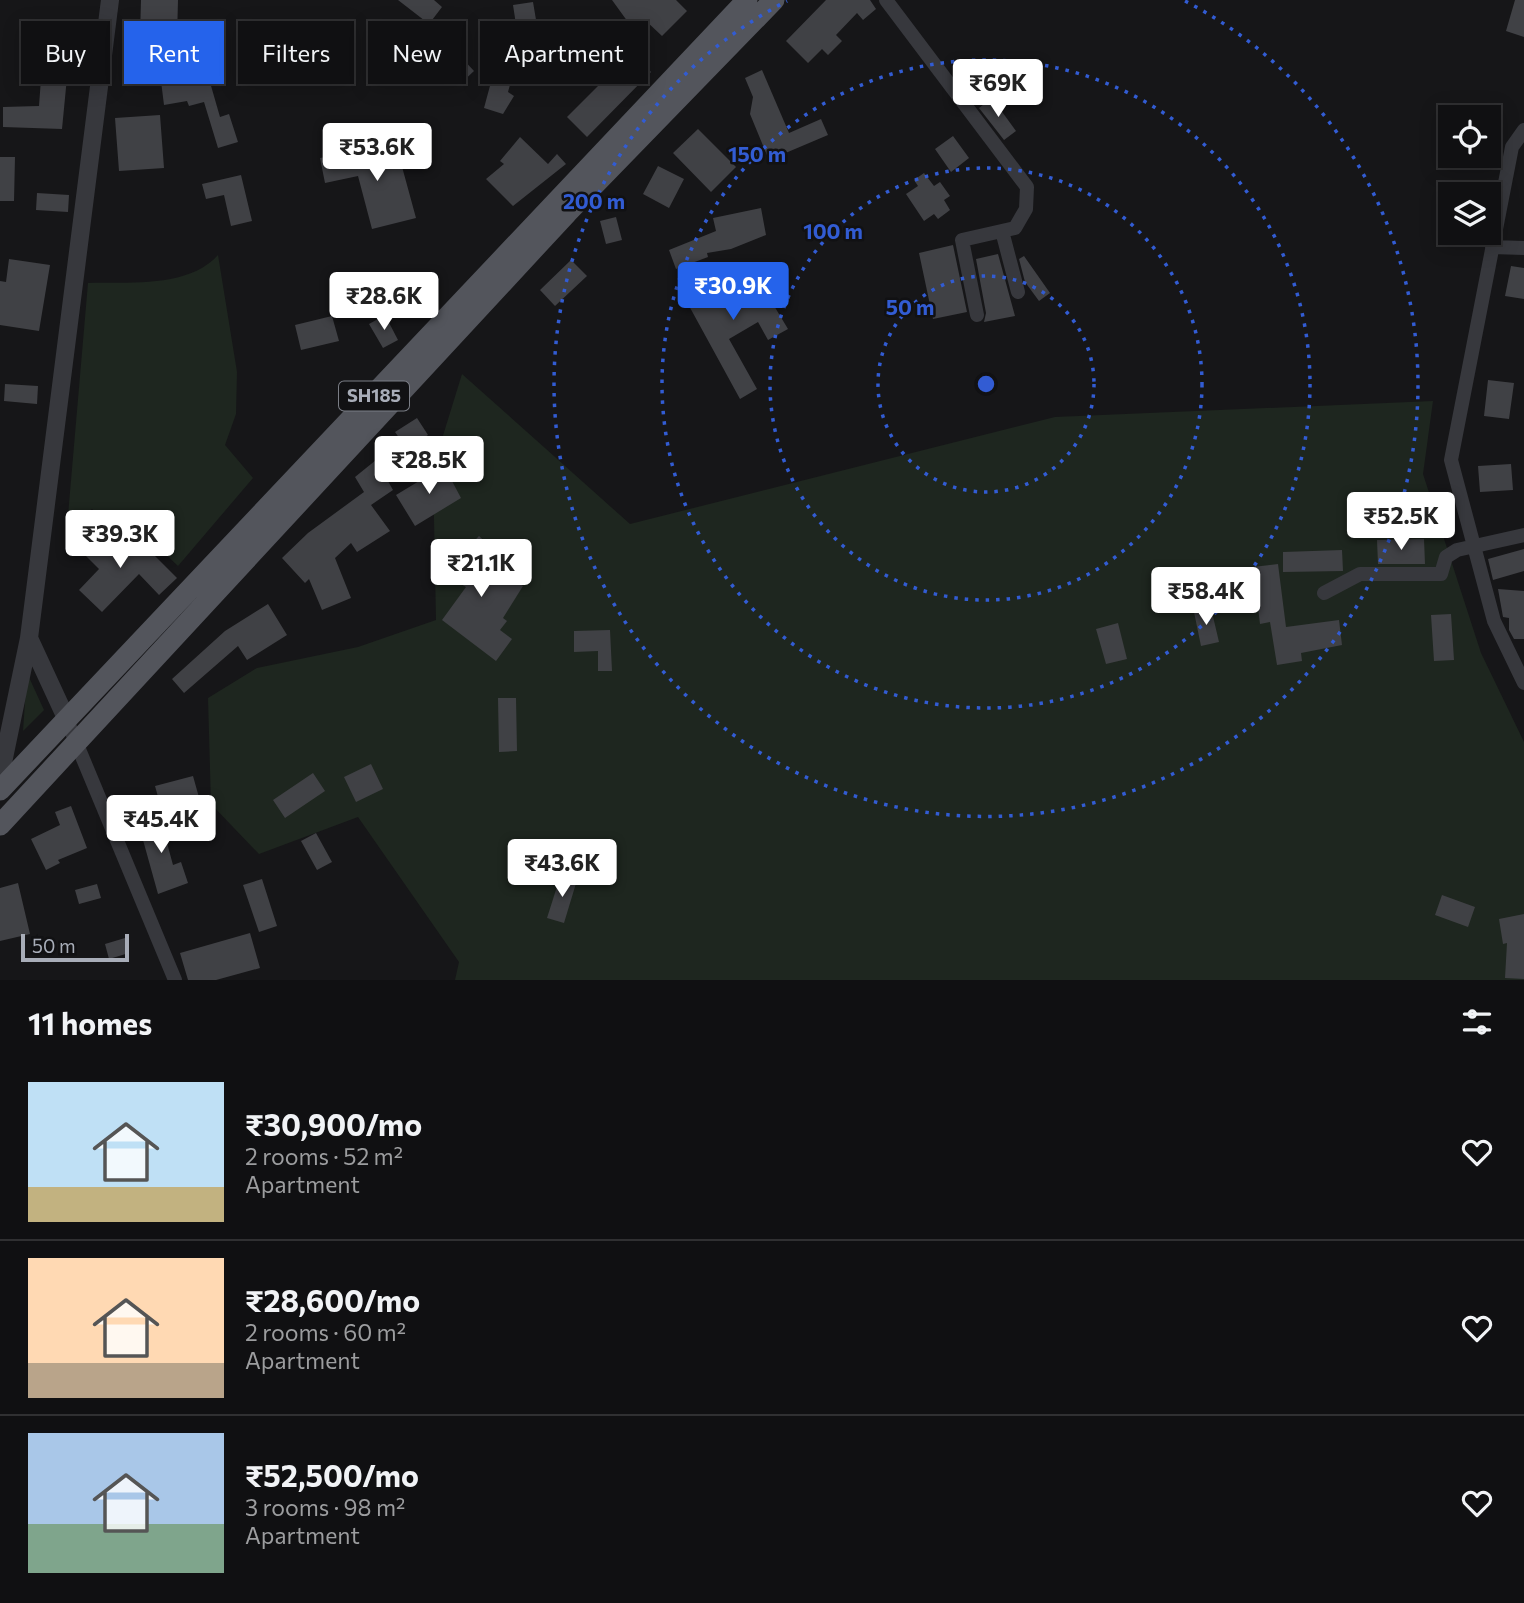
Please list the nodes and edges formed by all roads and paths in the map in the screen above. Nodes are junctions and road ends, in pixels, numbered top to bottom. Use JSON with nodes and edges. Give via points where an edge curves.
{"nodes":[{"id":1,"x":110,"y":0,"type":"edge"},
{"id":2,"x":747,"y":0,"type":"edge"},
{"id":3,"x":774,"y":0,"type":"edge"},
{"id":4,"x":886,"y":0,"type":"edge"},
{"id":5,"x":1524,"y":130,"type":"edge"},
{"id":6,"x":1002,"y":231,"type":"junction"},
{"id":7,"x":1492,"y":247,"type":"junction"},
{"id":8,"x":1524,"y":248,"type":"edge"},
{"id":9,"x":1018,"y":292,"type":"dead end"},
{"id":10,"x":977,"y":315,"type":"dead end"},
{"id":11,"x":1524,"y":535,"type":"edge"},
{"id":12,"x":1474,"y":545,"type":"junction"},
{"id":13,"x":1324,"y":593,"type":"dead end"},
{"id":14,"x":29,"y":638,"type":"junction"},
{"id":15,"x":1524,"y":683,"type":"edge"},
{"id":16,"x":66,"y":718,"type":"junction"},
{"id":17,"x":77,"y":740,"type":"junction"},
{"id":18,"x":0,"y":776,"type":"edge"},
{"id":19,"x":0,"y":790,"type":"edge"},
{"id":20,"x":0,"y":825,"type":"edge"},
{"id":21,"x":175,"y":980,"type":"edge"}],
"edges":[{"from":1,"to":14,"type":"street"},
{"from":2,"to":16,"type":"main road","number":"SH185","via":[[525,231],[284,494]]},
{"from":3,"to":17,"type":"main road","number":"SH185","via":[[567,213]]},
{"from":4,"to":6,"type":"street","via":[[1027,187],[1026,209],[1015,228]]},
{"from":5,"to":7,"type":"street","via":[[1512,147]]},
{"from":6,"to":9,"type":"street"},
{"from":6,"to":10,"type":"street","via":[[962,240]]},
{"from":7,"to":8,"type":"street"},
{"from":7,"to":12,"type":"street","via":[[1451,460]]},
{"from":11,"to":12,"type":"street"},
{"from":12,"to":13,"type":"street","via":[[1446,557],[1441,574],[1360,574]]},
{"from":12,"to":15,"type":"street","via":[[1494,621]]},
{"from":14,"to":16,"type":"street"},
{"from":14,"to":18,"type":"street"},
{"from":16,"to":17,"type":"street"},
{"from":16,"to":19,"type":"main road","number":"SH185"},
{"from":17,"to":20,"type":"main road","number":"SH185"},
{"from":17,"to":21,"type":"street"}]}
